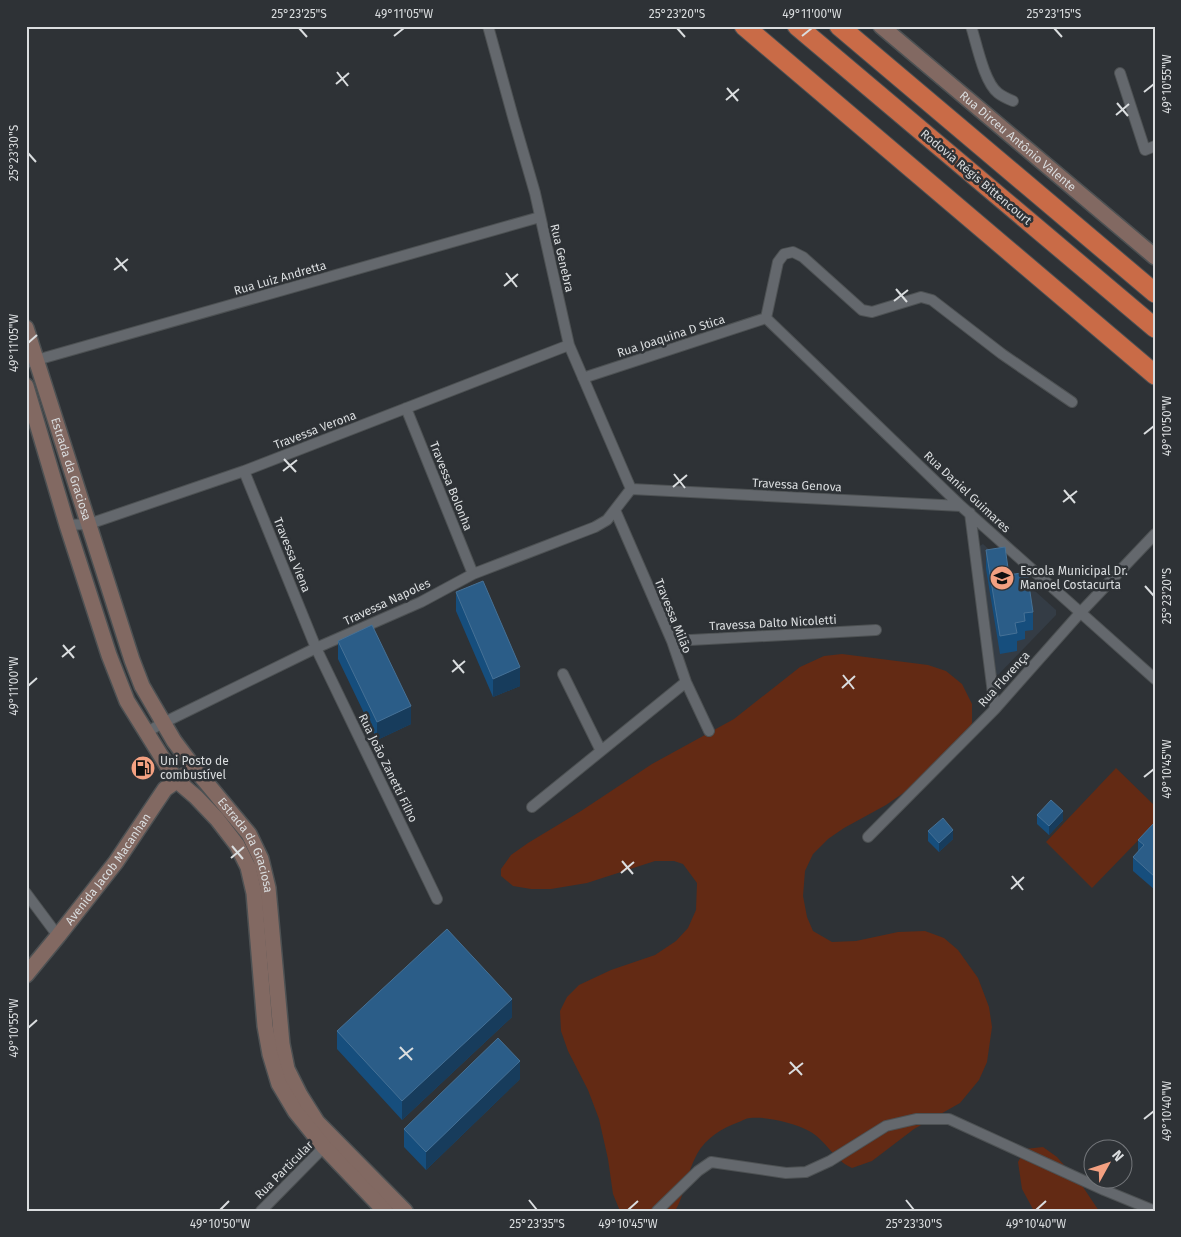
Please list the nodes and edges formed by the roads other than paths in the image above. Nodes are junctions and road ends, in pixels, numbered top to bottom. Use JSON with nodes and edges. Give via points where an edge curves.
{"nodes":[{"id":1,"x":488,"y":26,"type":"edge"},
{"id":2,"x":744,"y":26,"type":"edge"},
{"id":3,"x":797,"y":26,"type":"edge"},
{"id":4,"x":839,"y":26,"type":"edge"},
{"id":5,"x":881,"y":26,"type":"edge"},
{"id":6,"x":972,"y":26,"type":"edge"},
{"id":7,"x":1120,"y":73,"type":"dead end"},
{"id":8,"x":1013,"y":100,"type":"dead end"},
{"id":9,"x":1155,"y":146,"type":"edge"},
{"id":10,"x":540,"y":217,"type":"junction"},
{"id":11,"x":1155,"y":257,"type":"edge"},
{"id":12,"x":1155,"y":293,"type":"edge"},
{"id":13,"x":766,"y":318,"type":"junction"},
{"id":14,"x":26,"y":328,"type":"edge"},
{"id":15,"x":1155,"y":328,"type":"edge"},
{"id":16,"x":569,"y":345,"type":"junction"},
{"id":17,"x":31,"y":362,"type":"edge"},
{"id":18,"x":1155,"y":375,"type":"edge"},
{"id":19,"x":583,"y":378,"type":"junction"},
{"id":20,"x":26,"y":386,"type":"edge"},
{"id":21,"x":1072,"y":402,"type":"dead end"},
{"id":22,"x":406,"y":408,"type":"junction"},
{"id":23,"x":244,"y":472,"type":"junction"},
{"id":24,"x":631,"y":489,"type":"junction"},
{"id":25,"x":961,"y":506,"type":"junction"},
{"id":26,"x":615,"y":510,"type":"junction"},
{"id":27,"x":970,"y":513,"type":"junction"},
{"id":28,"x":88,"y":524,"type":"junction"},
{"id":29,"x":67,"y":525,"type":"junction"},
{"id":30,"x":1155,"y":534,"type":"edge"},
{"id":31,"x":473,"y":574,"type":"junction"},
{"id":32,"x":1080,"y":613,"type":"junction"},
{"id":33,"x":876,"y":630,"type":"dead end"},
{"id":34,"x":672,"y":641,"type":"junction"},
{"id":35,"x":316,"y":648,"type":"junction"},
{"id":36,"x":562,"y":674,"type":"dead end"},
{"id":37,"x":1155,"y":679,"type":"edge"},
{"id":38,"x":686,"y":682,"type":"junction"},
{"id":39,"x":995,"y":709,"type":"junction"},
{"id":40,"x":163,"y":723,"type":"junction"},
{"id":41,"x":709,"y":731,"type":"dead end"},
{"id":42,"x":145,"y":733,"type":"junction"},
{"id":43,"x":601,"y":751,"type":"junction"},
{"id":44,"x":194,"y":769,"type":"junction"},
{"id":45,"x":176,"y":780,"type":"junction"},
{"id":46,"x":532,"y":807,"type":"dead end"},
{"id":47,"x":868,"y":836,"type":"dead end"},
{"id":48,"x":26,"y":893,"type":"edge"},
{"id":49,"x":437,"y":898,"type":"dead end"},
{"id":50,"x":58,"y":936,"type":"junction"},
{"id":51,"x":26,"y":975,"type":"edge"},
{"id":52,"x":324,"y":1147,"type":"junction"},
{"id":53,"x":261,"y":1211,"type":"edge"},
{"id":54,"x":385,"y":1211,"type":"edge"},
{"id":55,"x":405,"y":1211,"type":"edge"},
{"id":56,"x":657,"y":1211,"type":"edge"},
{"id":57,"x":1155,"y":1211,"type":"edge"}],
"edges":[{"from":1,"to":10,"type":"street","name":"Rua Genebra"},
{"from":2,"to":18,"type":"highway"},
{"from":3,"to":15,"type":"highway","name":"Rodovia Régis Bittencourt"},
{"from":4,"to":12,"type":"highway"},
{"from":5,"to":11,"type":"main road","name":"Rua Dirceu Antônio Valente"},
{"from":6,"to":8,"type":"street","via":[[989,82],[997,92]]},
{"from":7,"to":9,"type":"street","via":[[1145,150]]},
{"from":10,"to":16,"type":"street","name":"Rua Genebra"},
{"from":10,"to":17,"type":"street","name":"Rua Luiz Andretta"},
{"from":13,"to":19,"type":"street","name":"Rua Joaquina D Stica"},
{"from":13,"to":21,"type":"street","via":[[778,262],[784,254],[793,252],[803,257],[862,310],[872,312],[921,297],[932,300]]},
{"from":13,"to":25,"type":"street","name":"Rua Daniel Guimares"},
{"from":14,"to":17,"type":"main road","name":"Estrada da Graciosa"},
{"from":16,"to":19,"type":"street","name":"Rua Genebra"},
{"from":16,"to":22,"type":"street","name":"Travessa Verona"},
{"from":17,"to":28,"type":"main road","name":"Estrada da Graciosa"},
{"from":19,"to":24,"type":"street","name":"Rua Genebra"},
{"from":20,"to":29,"type":"main road","name":"Estrada da Graciosa"},
{"from":22,"to":23,"type":"street","name":"Travessa Verona"},
{"from":22,"to":31,"type":"street","name":"Travessa Bolonha"},
{"from":23,"to":28,"type":"street","name":"Travessa Verona"},
{"from":23,"to":35,"type":"street","name":"Travessa Viena"},
{"from":24,"to":25,"type":"street","name":"Travessa Genova"},
{"from":24,"to":26,"type":"street","name":"Travessa Napoles"},
{"from":25,"to":27,"type":"street","name":"Rua Daniel Guimares"},
{"from":26,"to":31,"type":"street","name":"Travessa Napoles","via":[[595,527]]},
{"from":26,"to":34,"type":"street","name":"Travessa Milão"},
{"from":27,"to":32,"type":"street","name":"Rua Daniel Guimares"},
{"from":27,"to":39,"type":"street"},
{"from":28,"to":29,"type":"street","name":"Travessa Verona"},
{"from":28,"to":40,"type":"main road","name":"Estrada da Graciosa","via":[[132,660],[142,686]]},
{"from":29,"to":42,"type":"main road","name":"Estrada da Graciosa","via":[[126,701]]},
{"from":30,"to":32,"type":"street","name":"Rua Florença"},
{"from":31,"to":35,"type":"street","name":"Travessa Napoles","via":[[420,602]]},
{"from":32,"to":37,"type":"street","name":"Rua Daniel Guimares"},
{"from":32,"to":39,"type":"street","name":"Rua Florença"},
{"from":33,"to":34,"type":"street","name":"Travessa Dalto Nicoletti"},
{"from":34,"to":38,"type":"street","name":"Travessa Milão"},
{"from":35,"to":40,"type":"street","name":"Travessa Napoles"},
{"from":35,"to":49,"type":"street","name":"Rua João Zanetti Filho"},
{"from":36,"to":43,"type":"street"},
{"from":38,"to":41,"type":"street","name":"Travessa Milão"},
{"from":38,"to":43,"type":"street"},
{"from":39,"to":47,"type":"street","name":"Rua Florença"},
{"from":40,"to":42,"type":"street","name":"Travessa Napoles"},
{"from":40,"to":44,"type":"main road","name":"Estrada da Graciosa"},
{"from":42,"to":45,"type":"main road","name":"Estrada da Graciosa"},
{"from":43,"to":46,"type":"street"},
{"from":44,"to":45,"type":"main road","name":"Avenida Jacob Macanhan"},
{"from":44,"to":55,"type":"main road","name":"Estrada da Graciosa","via":[[249,834],[260,858],[268,888],[287,1069],[318,1122]]},
{"from":45,"to":50,"type":"main road","name":"Avenida Jacob Macanhan","via":[[165,789],[116,862]]},
{"from":45,"to":52,"type":"main road","name":"Estrada da Graciosa","via":[[217,819],[237,845],[248,867],[254,893],[270,1054],[287,1098]]},
{"from":48,"to":50,"type":"street"},
{"from":50,"to":51,"type":"main road","name":"Avenida Jacob Macanhan"},
{"from":52,"to":53,"type":"street","name":"Rua Particular"},
{"from":52,"to":54,"type":"main road","name":"Estrada da Graciosa"},
{"from":56,"to":57,"type":"street","via":[[711,1162],[786,1173],[806,1172],[886,1126],[916,1119],[949,1119]]}]}
